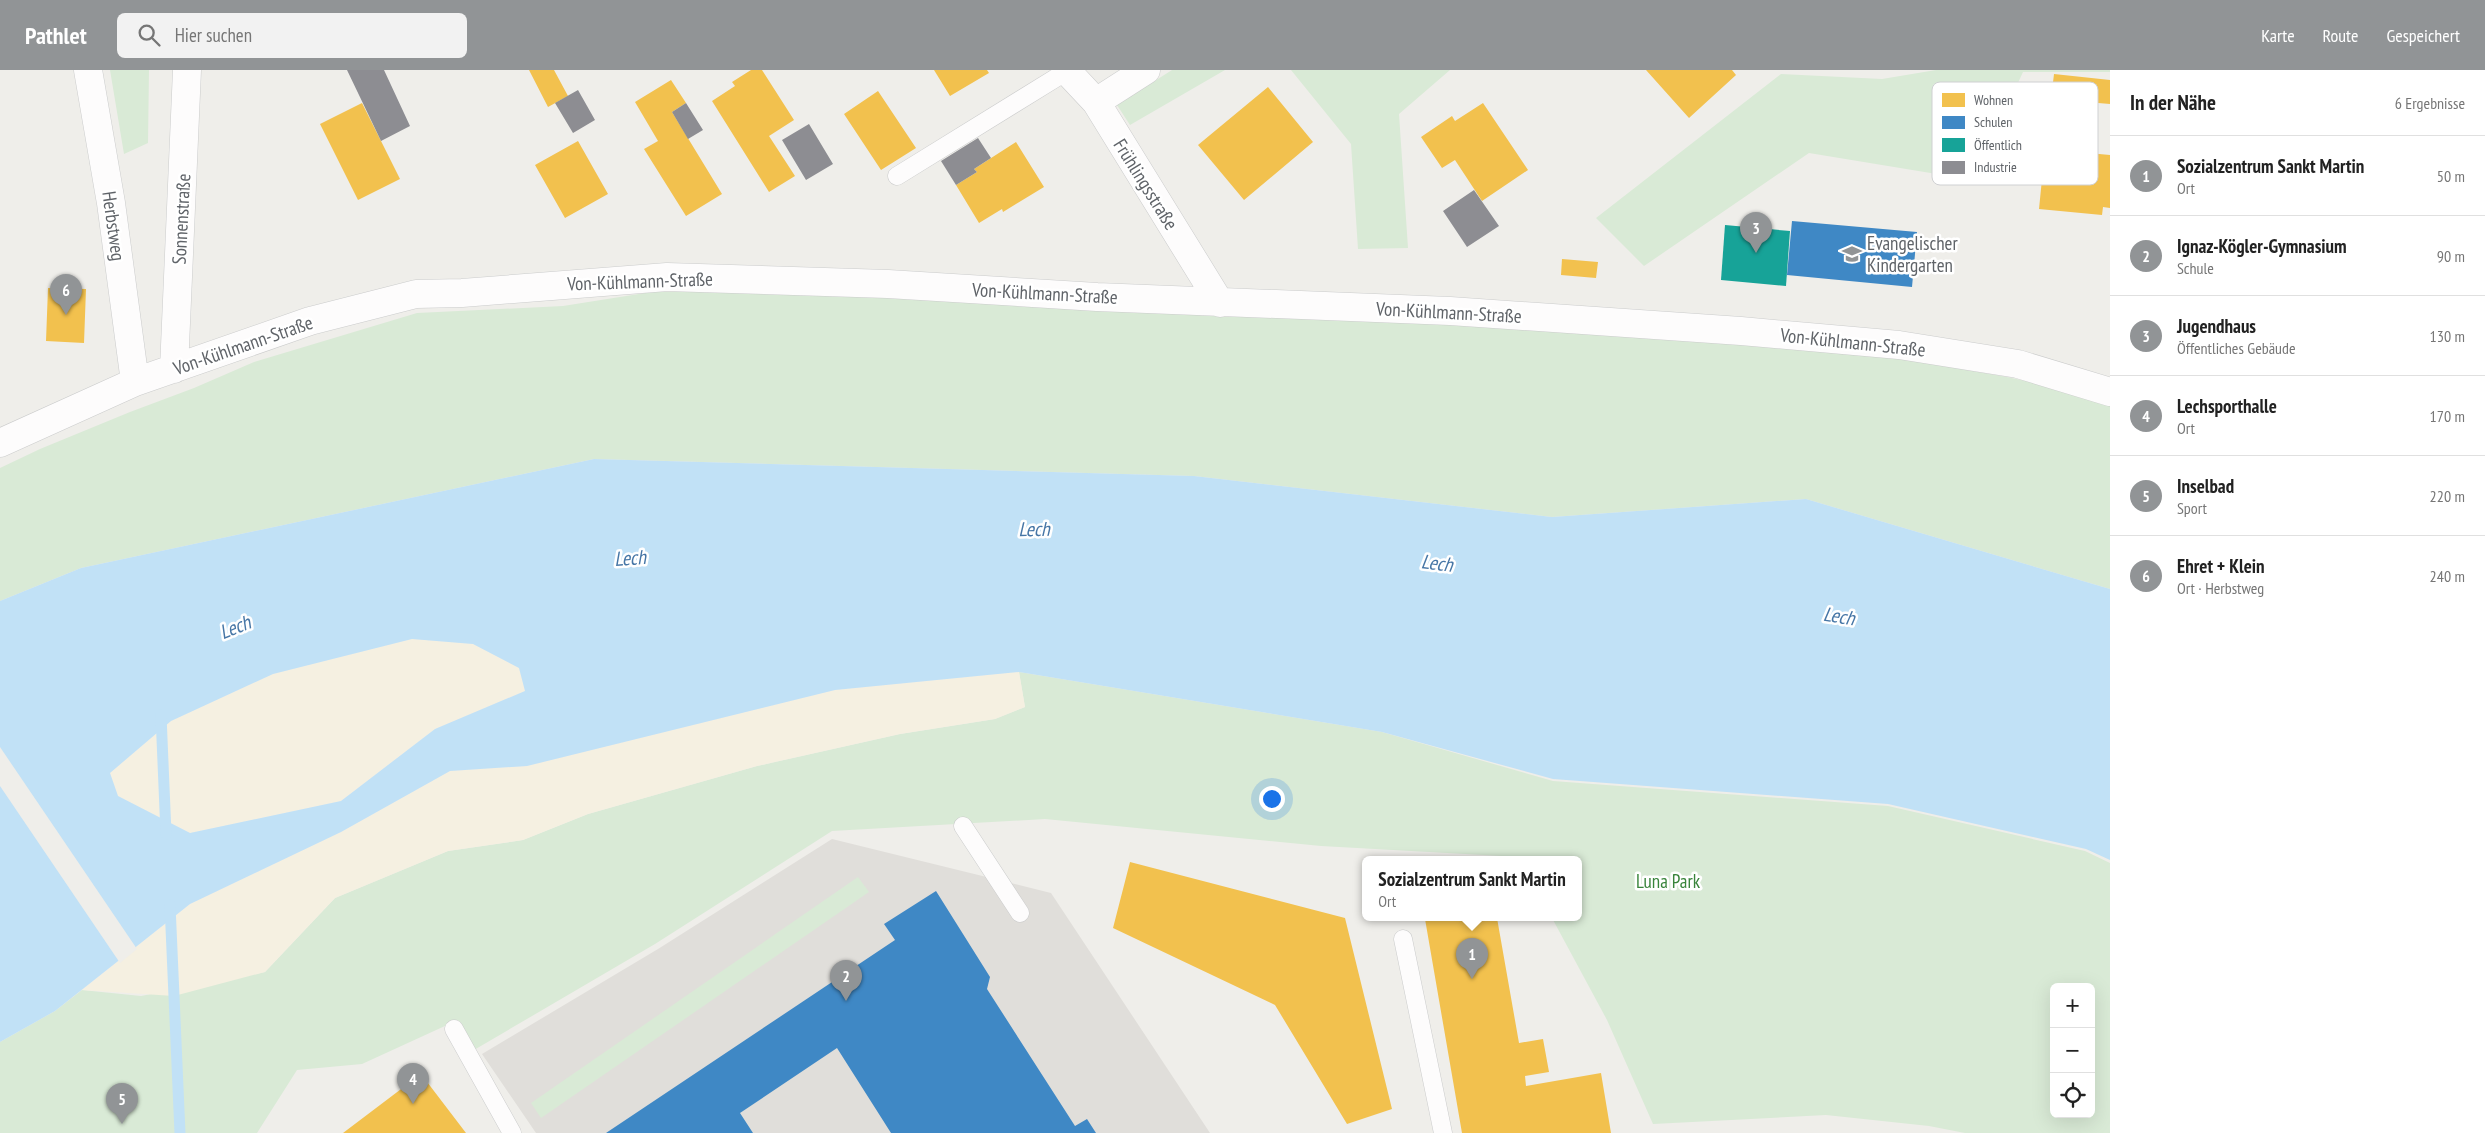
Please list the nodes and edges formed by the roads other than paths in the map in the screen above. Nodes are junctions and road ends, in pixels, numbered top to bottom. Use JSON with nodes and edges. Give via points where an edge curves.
{"nodes":[{"id":1,"x":88,"y":70,"type":"edge"},
{"id":2,"x":187,"y":70,"type":"edge"},
{"id":3,"x":1067,"y":70,"type":"edge"},
{"id":4,"x":1146,"y":70,"type":"edge"},
{"id":5,"x":1096,"y":102,"type":"junction"},
{"id":6,"x":897,"y":176,"type":"dead end"},
{"id":7,"x":1220,"y":303,"type":"junction"},
{"id":8,"x":174,"y":369,"type":"junction"},
{"id":9,"x":135,"y":382,"type":"junction"},
{"id":10,"x":2110,"y":392,"type":"edge"},
{"id":11,"x":0,"y":443,"type":"edge"},
{"id":12,"x":963,"y":826,"type":"dead end"},
{"id":13,"x":1020,"y":913,"type":"dead end"},
{"id":14,"x":1403,"y":939,"type":"dead end"},
{"id":15,"x":454,"y":1029,"type":"dead end"},
{"id":16,"x":512,"y":1133,"type":"edge"},
{"id":17,"x":1443,"y":1133,"type":"edge"}],
"edges":[{"from":1,"to":9,"type":"street","name":"Herbstweg","via":[[111,203]]},
{"from":2,"to":8,"type":"street","name":"Sonnenstraße"},
{"from":3,"to":5,"type":"street","name":"Frühlingsstraße"},
{"from":3,"to":6,"type":"lane"},
{"from":4,"to":5,"type":"street"},
{"from":5,"to":7,"type":"street","name":"Frühlingsstraße"},
{"from":7,"to":8,"type":"street","name":"Von-Kühlmann-Straße","via":[[888,284],[667,277],[416,294],[310,321]]},
{"from":7,"to":10,"type":"street","name":"Von-Kühlmann-Straße","via":[[1450,311],[1724,329],[1899,345],[2018,364]]},
{"from":8,"to":9,"type":"street","name":"Von-Kühlmann-Straße"},
{"from":9,"to":11,"type":"street","name":"Von-Kühlmann-Straße"},
{"from":12,"to":13,"type":"lane"},
{"from":14,"to":17,"type":"lane"},
{"from":15,"to":16,"type":"lane"}]}
